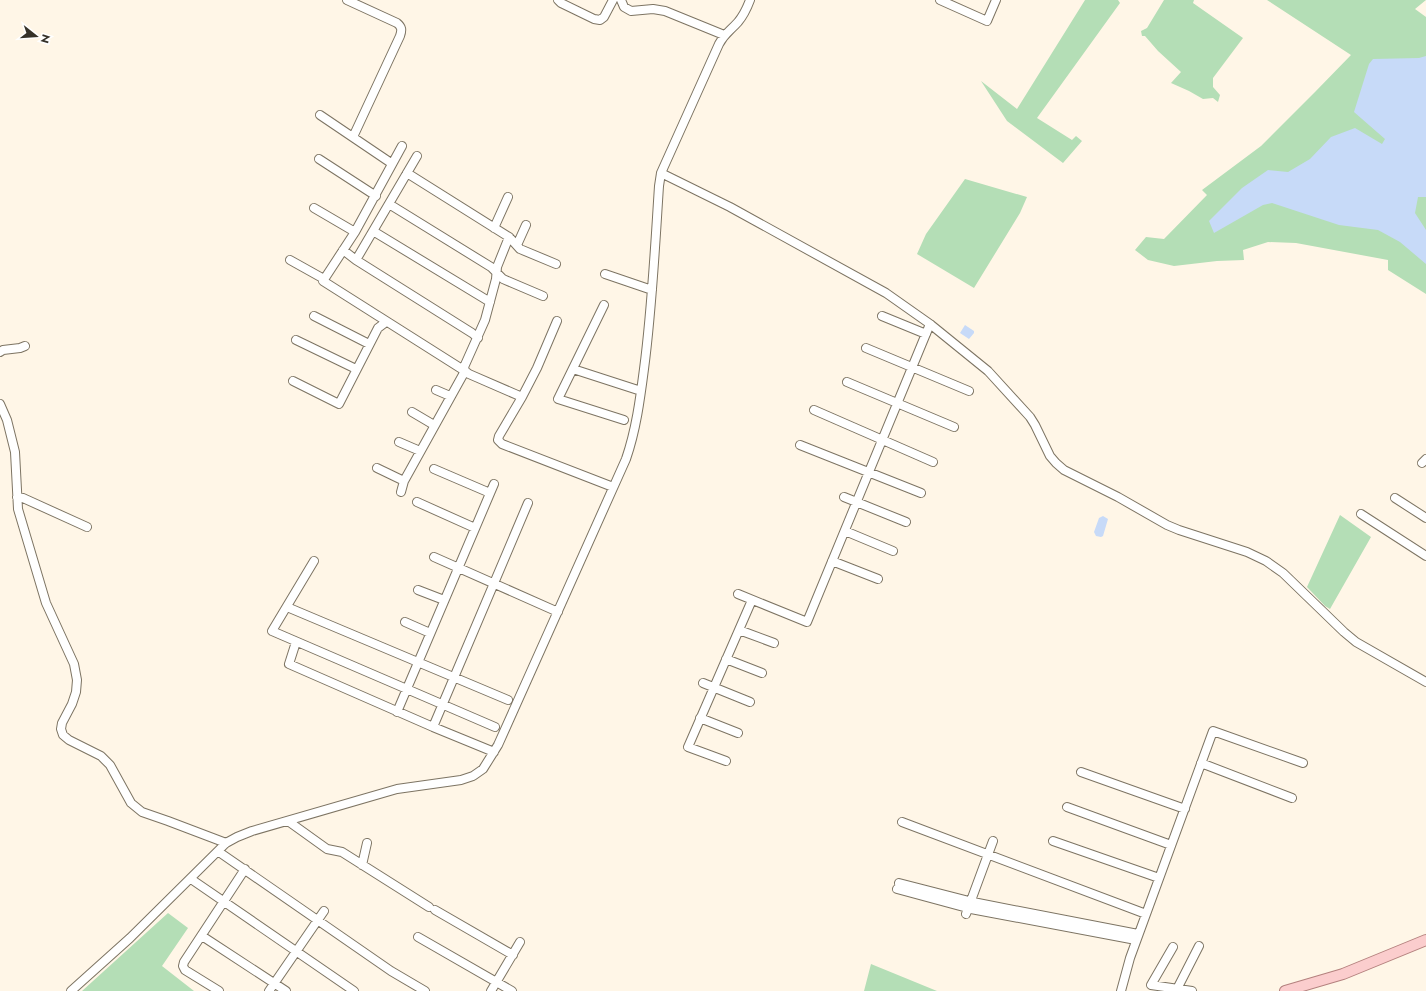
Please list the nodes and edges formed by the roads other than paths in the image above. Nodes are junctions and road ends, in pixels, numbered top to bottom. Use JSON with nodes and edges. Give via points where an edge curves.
{"nodes":[{"id":1,"x":347,"y":0,"type":"edge"},
{"id":2,"x":558,"y":0,"type":"edge"},
{"id":3,"x":613,"y":0,"type":"edge"},
{"id":4,"x":621,"y":0,"type":"edge"},
{"id":5,"x":750,"y":0,"type":"edge"},
{"id":6,"x":940,"y":0,"type":"edge"},
{"id":7,"x":996,"y":0,"type":"edge"},
{"id":8,"x":724,"y":35,"type":"junction"},
{"id":9,"x":320,"y":115,"type":"dead end"},
{"id":10,"x":353,"y":137,"type":"junction"},
{"id":11,"x":402,"y":146,"type":"dead end"},
{"id":12,"x":417,"y":156,"type":"dead end"},
{"id":13,"x":319,"y":159,"type":"dead end"},
{"id":14,"x":392,"y":163,"type":"junction"},
{"id":15,"x":407,"y":173,"type":"junction"},
{"id":16,"x":662,"y":173,"type":"junction"},
{"id":17,"x":376,"y":196,"type":"junction"},
{"id":18,"x":508,"y":197,"type":"dead end"},
{"id":19,"x":389,"y":204,"type":"junction"},
{"id":20,"x":314,"y":208,"type":"dead end"},
{"id":21,"x":526,"y":225,"type":"dead end"},
{"id":22,"x":494,"y":228,"type":"junction"},
{"id":23,"x":373,"y":231,"type":"junction"},
{"id":24,"x":355,"y":232,"type":"junction"},
{"id":25,"x":509,"y":237,"type":"junction"},
{"id":26,"x":517,"y":245,"type":"junction"},
{"id":27,"x":343,"y":250,"type":"junction"},
{"id":28,"x":290,"y":260,"type":"dead end"},
{"id":29,"x":356,"y":260,"type":"junction"},
{"id":30,"x":556,"y":264,"type":"dead end"},
{"id":31,"x":497,"y":273,"type":"junction"},
{"id":32,"x":605,"y":274,"type":"dead end"},
{"id":33,"x":324,"y":279,"type":"junction"},
{"id":34,"x":652,"y":290,"type":"junction"},
{"id":35,"x":543,"y":296,"type":"dead end"},
{"id":36,"x":490,"y":302,"type":"junction"},
{"id":37,"x":604,"y":305,"type":"dead end"},
{"id":38,"x":314,"y":316,"type":"dead end"},
{"id":39,"x":882,"y":316,"type":"dead end"},
{"id":40,"x":558,"y":321,"type":"dead end"},
{"id":41,"x":386,"y":322,"type":"junction"},
{"id":42,"x":930,"y":324,"type":"junction"},
{"id":43,"x":926,"y":334,"type":"junction"},
{"id":44,"x":478,"y":338,"type":"junction"},
{"id":45,"x":296,"y":340,"type":"dead end"},
{"id":46,"x":369,"y":344,"type":"junction"},
{"id":47,"x":25,"y":346,"type":"dead end"},
{"id":48,"x":866,"y":348,"type":"dead end"},
{"id":49,"x":0,"y":352,"type":"edge"},
{"id":50,"x":912,"y":368,"type":"junction"},
{"id":51,"x":356,"y":369,"type":"junction"},
{"id":52,"x":573,"y":369,"type":"junction"},
{"id":53,"x":465,"y":371,"type":"junction"},
{"id":54,"x":293,"y":381,"type":"dead end"},
{"id":55,"x":847,"y":382,"type":"dead end"},
{"id":56,"x":436,"y":390,"type":"dead end"},
{"id":57,"x":641,"y":391,"type":"junction"},
{"id":58,"x":969,"y":391,"type":"dead end"},
{"id":59,"x":450,"y":396,"type":"junction"},
{"id":60,"x":522,"y":397,"type":"junction"},
{"id":61,"x":0,"y":404,"type":"edge"},
{"id":62,"x":897,"y":404,"type":"junction"},
{"id":63,"x":814,"y":410,"type":"dead end"},
{"id":64,"x":412,"y":412,"type":"dead end"},
{"id":65,"x":624,"y":420,"type":"dead end"},
{"id":66,"x":434,"y":425,"type":"junction"},
{"id":67,"x":954,"y":427,"type":"dead end"},
{"id":68,"x":882,"y":440,"type":"junction"},
{"id":69,"x":399,"y":442,"type":"dead end"},
{"id":70,"x":800,"y":445,"type":"dead end"},
{"id":71,"x":420,"y":452,"type":"junction"},
{"id":72,"x":933,"y":462,"type":"dead end"},
{"id":73,"x":377,"y":468,"type":"dead end"},
{"id":74,"x":434,"y":469,"type":"dead end"},
{"id":75,"x":869,"y":472,"type":"junction"},
{"id":76,"x":404,"y":481,"type":"junction"},
{"id":77,"x":494,"y":484,"type":"dead end"},
{"id":78,"x":613,"y":487,"type":"junction"},
{"id":79,"x":400,"y":492,"type":"dead end"},
{"id":80,"x":490,"y":493,"type":"junction"},
{"id":81,"x":921,"y":493,"type":"dead end"},
{"id":82,"x":17,"y":497,"type":"junction"},
{"id":83,"x":844,"y":497,"type":"dead end"},
{"id":84,"x":1395,"y":498,"type":"dead end"},
{"id":85,"x":416,"y":502,"type":"dead end"},
{"id":86,"x":528,"y":503,"type":"dead end"},
{"id":87,"x":856,"y":503,"type":"junction"},
{"id":88,"x":1360,"y":514,"type":"dead end"},
{"id":89,"x":1426,"y":518,"type":"edge"},
{"id":90,"x":906,"y":522,"type":"dead end"},
{"id":91,"x":87,"y":527,"type":"dead end"},
{"id":92,"x":475,"y":528,"type":"junction"},
{"id":93,"x":845,"y":531,"type":"junction"},
{"id":94,"x":893,"y":551,"type":"dead end"},
{"id":95,"x":434,"y":556,"type":"dead end"},
{"id":96,"x":1426,"y":556,"type":"edge"},
{"id":97,"x":314,"y":561,"type":"dead end"},
{"id":98,"x":832,"y":561,"type":"junction"},
{"id":99,"x":458,"y":567,"type":"junction"},
{"id":100,"x":878,"y":579,"type":"dead end"},
{"id":101,"x":494,"y":583,"type":"junction"},
{"id":102,"x":418,"y":590,"type":"dead end"},
{"id":103,"x":738,"y":594,"type":"dead end"},
{"id":104,"x":444,"y":600,"type":"junction"},
{"id":105,"x":752,"y":600,"type":"junction"},
{"id":106,"x":287,"y":607,"type":"junction"},
{"id":107,"x":558,"y":612,"type":"junction"},
{"id":108,"x":405,"y":622,"type":"dead end"},
{"id":109,"x":739,"y":630,"type":"junction"},
{"id":110,"x":430,"y":633,"type":"junction"},
{"id":111,"x":296,"y":642,"type":"junction"},
{"id":112,"x":774,"y":643,"type":"dead end"},
{"id":113,"x":726,"y":659,"type":"junction"},
{"id":114,"x":418,"y":662,"type":"junction"},
{"id":115,"x":762,"y":673,"type":"dead end"},
{"id":116,"x":454,"y":677,"type":"junction"},
{"id":117,"x":1426,"y":682,"type":"edge"},
{"id":118,"x":703,"y":683,"type":"dead end"},
{"id":119,"x":714,"y":688,"type":"junction"},
{"id":120,"x":407,"y":689,"type":"junction"},
{"id":121,"x":508,"y":700,"type":"dead end"},
{"id":122,"x":750,"y":702,"type":"dead end"},
{"id":123,"x":442,"y":704,"type":"junction"},
{"id":124,"x":397,"y":712,"type":"junction"},
{"id":125,"x":700,"y":718,"type":"junction"},
{"id":126,"x":433,"y":727,"type":"junction"},
{"id":127,"x":495,"y":727,"type":"dead end"},
{"id":128,"x":738,"y":733,"type":"dead end"},
{"id":129,"x":494,"y":752,"type":"junction"},
{"id":130,"x":726,"y":761,"type":"dead end"},
{"id":131,"x":1201,"y":763,"type":"junction"},
{"id":132,"x":1303,"y":763,"type":"dead end"},
{"id":133,"x":1081,"y":772,"type":"dead end"},
{"id":134,"x":1292,"y":798,"type":"dead end"},
{"id":135,"x":1067,"y":807,"type":"dead end"},
{"id":136,"x":1185,"y":809,"type":"junction"},
{"id":137,"x":288,"y":821,"type":"junction"},
{"id":138,"x":902,"y":822,"type":"dead end"},
{"id":139,"x":993,"y":841,"type":"dead end"},
{"id":140,"x":1053,"y":841,"type":"dead end"},
{"id":141,"x":226,"y":843,"type":"junction"},
{"id":142,"x":367,"y":843,"type":"dead end"},
{"id":143,"x":1171,"y":845,"type":"junction"},
{"id":144,"x":219,"y":852,"type":"junction"},
{"id":145,"x":988,"y":854,"type":"junction"},
{"id":146,"x":362,"y":865,"type":"junction"},
{"id":147,"x":245,"y":869,"type":"junction"},
{"id":148,"x":1159,"y":878,"type":"junction"},
{"id":149,"x":191,"y":879,"type":"junction"},
{"id":150,"x":898,"y":886,"type":"dead end"},
{"id":151,"x":223,"y":902,"type":"junction"},
{"id":152,"x":968,"y":908,"type":"junction"},
{"id":153,"x":324,"y":911,"type":"dead end"},
{"id":154,"x":1146,"y":914,"type":"junction"},
{"id":155,"x":318,"y":920,"type":"junction"},
{"id":156,"x":202,"y":936,"type":"junction"},
{"id":157,"x":418,"y":937,"type":"dead end"},
{"id":158,"x":1137,"y":937,"type":"junction"},
{"id":159,"x":1426,"y":940,"type":"edge"},
{"id":160,"x":520,"y":942,"type":"dead end"},
{"id":161,"x":1199,"y":946,"type":"dead end"},
{"id":162,"x":1173,"y":948,"type":"dead end"},
{"id":163,"x":297,"y":951,"type":"junction"},
{"id":164,"x":513,"y":955,"type":"junction"},
{"id":165,"x":497,"y":982,"type":"junction"},
{"id":166,"x":274,"y":983,"type":"junction"},
{"id":167,"x":1177,"y":989,"type":"junction"},
{"id":168,"x":1306,"y":989,"type":"edge"},
{"id":169,"x":72,"y":991,"type":"edge"},
{"id":170,"x":219,"y":991,"type":"edge"},
{"id":171,"x":269,"y":991,"type":"edge"},
{"id":172,"x":286,"y":991,"type":"edge"},
{"id":173,"x":354,"y":991,"type":"edge"},
{"id":174,"x":425,"y":991,"type":"edge"},
{"id":175,"x":492,"y":991,"type":"edge"},
{"id":176,"x":512,"y":991,"type":"edge"},
{"id":177,"x":1121,"y":991,"type":"edge"},
{"id":178,"x":1192,"y":991,"type":"edge"},
{"id":179,"x":1284,"y":991,"type":"edge"}],
"edges":[{"from":1,"to":10,"type":"street","via":[[397,23],[402,31]]},
{"from":2,"to":3,"type":"street","via":[[600,20]]},
{"from":4,"to":8,"type":"street","via":[[624,7],[631,11],[665,11]]},
{"from":5,"to":8,"type":"street","via":[[738,22]]},
{"from":6,"to":7,"type":"street","via":[[987,21]]},
{"from":8,"to":16,"type":"street"},
{"from":9,"to":10,"type":"street"},
{"from":10,"to":14,"type":"street"},
{"from":11,"to":14,"type":"street"},
{"from":12,"to":15,"type":"street"},
{"from":13,"to":17,"type":"street"},
{"from":14,"to":17,"type":"street"},
{"from":15,"to":19,"type":"street"},
{"from":15,"to":22,"type":"street"},
{"from":16,"to":34,"type":"street"},
{"from":16,"to":42,"type":"street","via":[[730,207],[886,293]]},
{"from":17,"to":24,"type":"street"},
{"from":18,"to":22,"type":"street"},
{"from":19,"to":23,"type":"street"},
{"from":19,"to":31,"type":"street"},
{"from":20,"to":24,"type":"street"},
{"from":21,"to":26,"type":"street"},
{"from":22,"to":25,"type":"street"},
{"from":23,"to":29,"type":"street"},
{"from":23,"to":36,"type":"street"},
{"from":24,"to":27,"type":"street"},
{"from":25,"to":26,"type":"street"},
{"from":25,"to":31,"type":"street"},
{"from":26,"to":30,"type":"street","via":[[520,249]]},
{"from":27,"to":29,"type":"street"},
{"from":27,"to":33,"type":"street"},
{"from":28,"to":33,"type":"street"},
{"from":29,"to":44,"type":"street"},
{"from":31,"to":35,"type":"street","via":[[503,279]]},
{"from":31,"to":36,"type":"street"},
{"from":32,"to":34,"type":"street"},
{"from":33,"to":41,"type":"street","via":[[323,281]]},
{"from":34,"to":57,"type":"street"},
{"from":36,"to":44,"type":"street"},
{"from":37,"to":52,"type":"street"},
{"from":38,"to":46,"type":"street"},
{"from":39,"to":43,"type":"street"},
{"from":40,"to":60,"type":"street"},
{"from":41,"to":46,"type":"street","via":[[378,328]]},
{"from":41,"to":53,"type":"street"},
{"from":42,"to":43,"type":"street"},
{"from":42,"to":117,"type":"street","via":[[988,371],[1030,417],[1050,456],[1064,470],[1179,530],[1247,552],[1266,561],[1284,573],[1356,642]]},
{"from":43,"to":50,"type":"street"},
{"from":44,"to":53,"type":"street","via":[[465,362]]},
{"from":45,"to":51,"type":"street"},
{"from":46,"to":51,"type":"street"},
{"from":47,"to":49,"type":"street"},
{"from":48,"to":50,"type":"street"},
{"from":50,"to":58,"type":"street"},
{"from":50,"to":62,"type":"street"},
{"from":51,"to":54,"type":"street","via":[[339,404]]},
{"from":52,"to":57,"type":"street"},
{"from":52,"to":65,"type":"street","via":[[558,399]]},
{"from":53,"to":59,"type":"street"},
{"from":53,"to":60,"type":"street"},
{"from":55,"to":62,"type":"street"},
{"from":56,"to":59,"type":"street"},
{"from":57,"to":78,"type":"street","via":[[633,439]]},
{"from":59,"to":66,"type":"street"},
{"from":60,"to":78,"type":"street","via":[[498,436],[500,443]]},
{"from":61,"to":82,"type":"street","via":[[15,452]]},
{"from":62,"to":67,"type":"street"},
{"from":62,"to":68,"type":"street"},
{"from":63,"to":68,"type":"street"},
{"from":64,"to":66,"type":"street"},
{"from":66,"to":71,"type":"street"},
{"from":68,"to":72,"type":"street"},
{"from":68,"to":75,"type":"street"},
{"from":69,"to":71,"type":"street"},
{"from":70,"to":75,"type":"street"},
{"from":71,"to":76,"type":"street"},
{"from":73,"to":76,"type":"street"},
{"from":74,"to":80,"type":"street"},
{"from":75,"to":81,"type":"street"},
{"from":75,"to":87,"type":"street"},
{"from":76,"to":79,"type":"street"},
{"from":77,"to":80,"type":"street"},
{"from":78,"to":107,"type":"street"},
{"from":80,"to":92,"type":"street"},
{"from":82,"to":91,"type":"street"},
{"from":82,"to":141,"type":"street","via":[[18,509],[46,603],[74,664],[76,692],[62,723],[63,735],[106,760],[131,803],[142,812]]},
{"from":83,"to":87,"type":"street"},
{"from":84,"to":89,"type":"street"},
{"from":85,"to":92,"type":"street"},
{"from":86,"to":101,"type":"street"},
{"from":87,"to":90,"type":"street"},
{"from":87,"to":93,"type":"street"},
{"from":88,"to":96,"type":"street"},
{"from":92,"to":99,"type":"street"},
{"from":93,"to":94,"type":"street"},
{"from":93,"to":98,"type":"street"},
{"from":95,"to":99,"type":"street"},
{"from":97,"to":106,"type":"street"},
{"from":98,"to":100,"type":"street"},
{"from":98,"to":105,"type":"street","via":[[807,622]]},
{"from":99,"to":101,"type":"street"},
{"from":99,"to":104,"type":"street"},
{"from":101,"to":107,"type":"street"},
{"from":101,"to":116,"type":"street"},
{"from":102,"to":104,"type":"street"},
{"from":103,"to":105,"type":"street"},
{"from":104,"to":110,"type":"street"},
{"from":105,"to":109,"type":"street"},
{"from":106,"to":111,"type":"street","via":[[272,631]]},
{"from":106,"to":114,"type":"street"},
{"from":107,"to":129,"type":"street"},
{"from":108,"to":110,"type":"street"},
{"from":109,"to":112,"type":"street"},
{"from":109,"to":113,"type":"street"},
{"from":110,"to":114,"type":"street"},
{"from":111,"to":120,"type":"street"},
{"from":111,"to":124,"type":"street","via":[[289,664]]},
{"from":113,"to":115,"type":"street"},
{"from":113,"to":119,"type":"street"},
{"from":114,"to":116,"type":"street"},
{"from":114,"to":120,"type":"street"},
{"from":116,"to":121,"type":"street"},
{"from":116,"to":123,"type":"street"},
{"from":118,"to":119,"type":"street"},
{"from":119,"to":122,"type":"street"},
{"from":119,"to":125,"type":"street"},
{"from":120,"to":123,"type":"street"},
{"from":120,"to":124,"type":"street"},
{"from":123,"to":126,"type":"street"},
{"from":123,"to":127,"type":"street"},
{"from":124,"to":126,"type":"street"},
{"from":125,"to":128,"type":"street"},
{"from":125,"to":130,"type":"street","via":[[688,747]]},
{"from":126,"to":129,"type":"street"},
{"from":129,"to":137,"type":"street","via":[[483,769],[473,776],[397,789]]},
{"from":131,"to":132,"type":"street","via":[[1213,731]]},
{"from":131,"to":134,"type":"street"},
{"from":131,"to":136,"type":"street"},
{"from":133,"to":136,"type":"street"},
{"from":135,"to":143,"type":"street"},
{"from":136,"to":143,"type":"street"},
{"from":137,"to":141,"type":"street"},
{"from":137,"to":146,"type":"street","via":[[328,849],[342,852]]},
{"from":138,"to":145,"type":"street"},
{"from":139,"to":145,"type":"street"},
{"from":140,"to":148,"type":"street"},
{"from":141,"to":144,"type":"street"},
{"from":142,"to":146,"type":"street"},
{"from":143,"to":148,"type":"street"},
{"from":144,"to":147,"type":"street"},
{"from":144,"to":149,"type":"street"},
{"from":145,"to":152,"type":"street"},
{"from":145,"to":154,"type":"street"},
{"from":146,"to":164,"type":"street"},
{"from":147,"to":151,"type":"street"},
{"from":147,"to":155,"type":"street"},
{"from":148,"to":154,"type":"street"},
{"from":149,"to":151,"type":"street"},
{"from":149,"to":169,"type":"street"},
{"from":150,"to":152,"type":"street"},
{"from":151,"to":156,"type":"street"},
{"from":151,"to":163,"type":"street"},
{"from":152,"to":158,"type":"street"},
{"from":153,"to":155,"type":"street"},
{"from":154,"to":158,"type":"street"},
{"from":155,"to":163,"type":"street"},
{"from":155,"to":174,"type":"street","via":[[391,971]]},
{"from":156,"to":166,"type":"street"},
{"from":156,"to":170,"type":"street","via":[[183,966],[185,970]]},
{"from":157,"to":165,"type":"street"},
{"from":158,"to":177,"type":"street"},
{"from":159,"to":168,"type":"main road"},
{"from":160,"to":164,"type":"street"},
{"from":161,"to":167,"type":"street"},
{"from":162,"to":167,"type":"street","via":[[1152,985]]},
{"from":163,"to":166,"type":"street"},
{"from":163,"to":173,"type":"street"},
{"from":164,"to":165,"type":"street"},
{"from":165,"to":175,"type":"street"},
{"from":165,"to":176,"type":"street"},
{"from":166,"to":171,"type":"street"},
{"from":166,"to":172,"type":"street"},
{"from":167,"to":178,"type":"street"},
{"from":168,"to":179,"type":"main road"}]}
